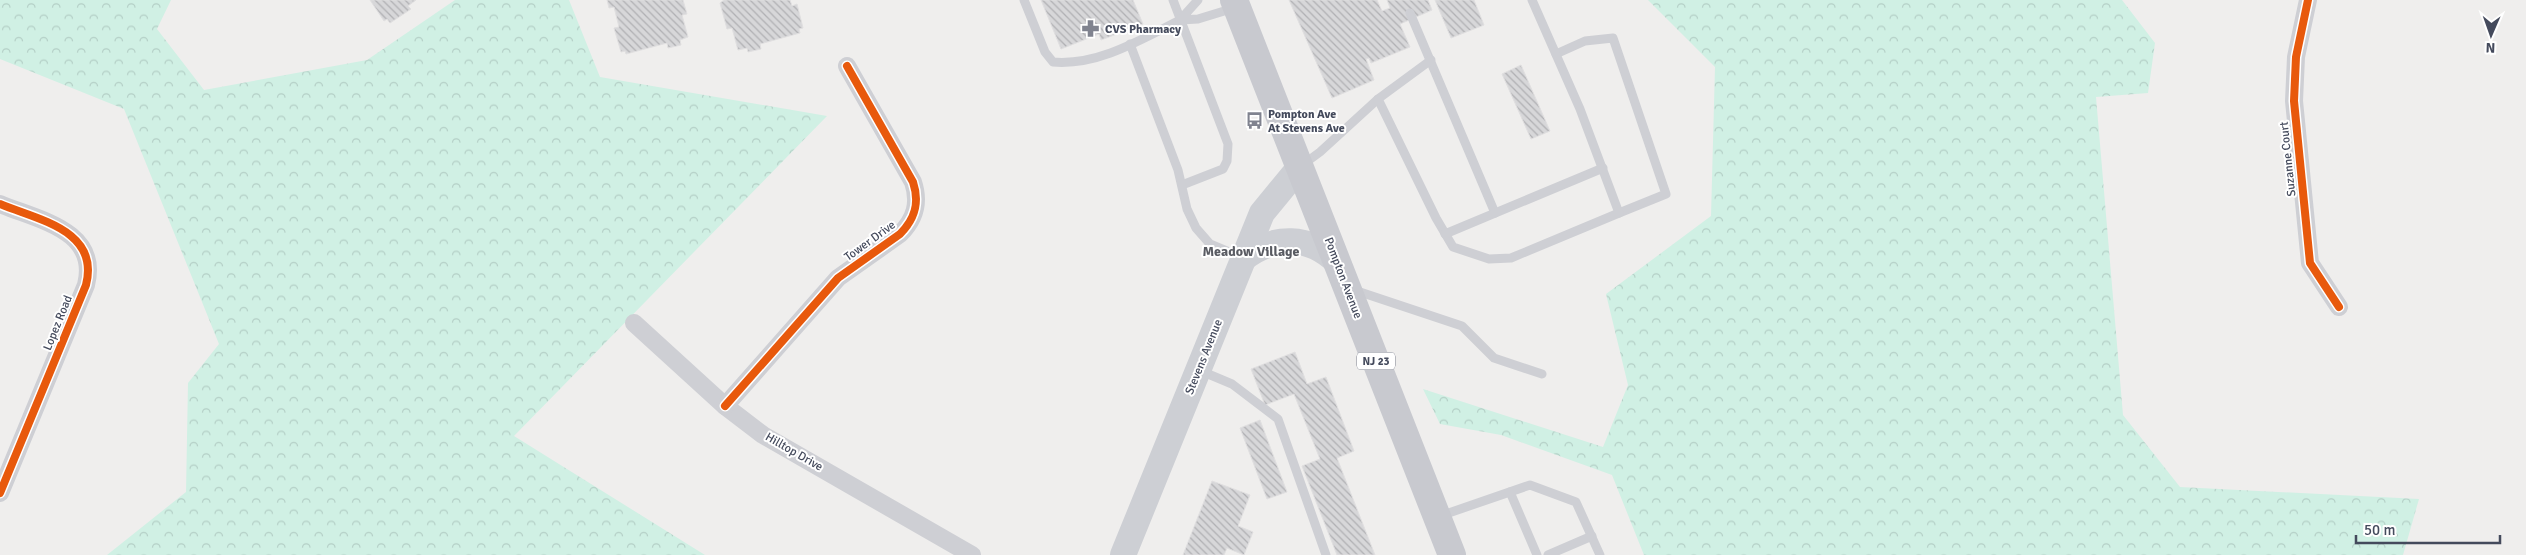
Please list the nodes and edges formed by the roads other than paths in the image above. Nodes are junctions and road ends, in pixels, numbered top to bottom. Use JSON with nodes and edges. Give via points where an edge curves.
{"nodes":[{"id":1,"x":1024,"y":0,"type":"edge"},
{"id":2,"x":1173,"y":0,"type":"edge"},
{"id":3,"x":1198,"y":0,"type":"edge"},
{"id":4,"x":1532,"y":0,"type":"edge"},
{"id":5,"x":2308,"y":0,"type":"edge"},
{"id":6,"x":1236,"y":4,"type":"edge"},
{"id":7,"x":1410,"y":13,"type":"dead end"},
{"id":8,"x":1180,"y":20,"type":"junction"},
{"id":9,"x":1130,"y":44,"type":"junction"},
{"id":10,"x":1556,"y":54,"type":"junction"},
{"id":11,"x":1431,"y":60,"type":"junction"},
{"id":12,"x":847,"y":66,"type":"dead end"},
{"id":13,"x":1378,"y":99,"type":"junction"},
{"id":14,"x":1299,"y":168,"type":"junction"},
{"id":15,"x":1603,"y":168,"type":"junction"},
{"id":16,"x":1182,"y":185,"type":"junction"},
{"id":17,"x":0,"y":204,"type":"edge"},
{"id":18,"x":1619,"y":212,"type":"junction"},
{"id":19,"x":1495,"y":213,"type":"junction"},
{"id":20,"x":1445,"y":234,"type":"junction"},
{"id":21,"x":1244,"y":258,"type":"junction"},
{"id":22,"x":1337,"y":262,"type":"junction"},
{"id":23,"x":1347,"y":288,"type":"junction"},
{"id":24,"x":2339,"y":308,"type":"dead end"},
{"id":25,"x":634,"y":323,"type":"dead end"},
{"id":26,"x":1198,"y":370,"type":"junction"},
{"id":27,"x":1542,"y":374,"type":"dead end"},
{"id":28,"x":725,"y":406,"type":"junction"},
{"id":29,"x":1510,"y":492,"type":"junction"},
{"id":30,"x":0,"y":493,"type":"edge"},
{"id":31,"x":1437,"y":517,"type":"junction"},
{"id":32,"x":1592,"y":536,"type":"junction"},
{"id":33,"x":972,"y":555,"type":"edge"},
{"id":34,"x":1123,"y":555,"type":"edge"},
{"id":35,"x":1326,"y":555,"type":"edge"},
{"id":36,"x":1452,"y":555,"type":"edge"},
{"id":37,"x":1537,"y":555,"type":"edge"},
{"id":38,"x":1548,"y":555,"type":"edge"},
{"id":39,"x":1600,"y":555,"type":"edge"}],
"edges":[{"from":1,"to":9,"type":"lane","via":[[1045,52],[1053,62],[1064,63],[1114,52]]},
{"from":2,"to":8,"type":"lane"},
{"from":3,"to":8,"type":"lane"},
{"from":4,"to":10,"type":"lane"},
{"from":5,"to":24,"type":"street","name":"Suzanne Court","via":[[2296,57],[2294,101],[2307,234],[2310,263]]},
{"from":6,"to":8,"type":"lane","via":[[1207,17]]},
{"from":6,"to":14,"type":"main road","name":"Pompton Avenue","number":"NJ 23"},
{"from":7,"to":11,"type":"lane"},
{"from":8,"to":9,"type":"lane"},
{"from":8,"to":16,"type":"lane","via":[[1228,144],[1223,168]]},
{"from":9,"to":16,"type":"lane"},
{"from":10,"to":15,"type":"lane"},
{"from":10,"to":18,"type":"lane","via":[[1586,41],[1613,38],[1666,194]]},
{"from":11,"to":13,"type":"lane"},
{"from":11,"to":19,"type":"lane"},
{"from":12,"to":28,"type":"street","name":"Tower Drive","via":[[913,182],[915,211],[900,234],[838,278]]},
{"from":13,"to":14,"type":"lane"},
{"from":13,"to":20,"type":"lane"},
{"from":14,"to":21,"type":"main road","name":"Stevens Avenue","via":[[1262,213]]},
{"from":14,"to":22,"type":"main road","name":"Pompton Avenue","number":"NJ 23"},
{"from":15,"to":18,"type":"lane"},
{"from":15,"to":19,"type":"lane"},
{"from":16,"to":21,"type":"lane","via":[[1187,209],[1196,228],[1210,244]]},
{"from":17,"to":30,"type":"street","name":"Lopez Road","via":[[70,234],[83,248],[89,266],[86,285]]},
{"from":18,"to":20,"type":"lane","via":[[1511,258],[1489,259],[1452,247]]},
{"from":19,"to":20,"type":"lane"},
{"from":21,"to":22,"type":"main road","via":[[1265,245],[1289,240],[1310,244]]},
{"from":21,"to":26,"type":"main road","name":"Stevens Avenue"},
{"from":22,"to":23,"type":"main road","name":"Pompton Avenue","number":"NJ 23"},
{"from":23,"to":27,"type":"lane","via":[[1462,326],[1494,358]]},
{"from":23,"to":31,"type":"main road","name":"Pompton Avenue","number":"NJ 23"},
{"from":25,"to":28,"type":"street","name":"Hilltop Drive"},
{"from":26,"to":34,"type":"main road","name":"Stevens Avenue"},
{"from":26,"to":35,"type":"lane","via":[[1232,384],[1278,419]]},
{"from":28,"to":33,"type":"street","name":"Hilltop Drive","via":[[763,435]]},
{"from":29,"to":31,"type":"lane"},
{"from":29,"to":32,"type":"lane","via":[[1530,485],[1576,502]]},
{"from":29,"to":37,"type":"lane"},
{"from":31,"to":36,"type":"main road","name":"Pompton Avenue","number":"NJ 23"},
{"from":32,"to":38,"type":"lane"},
{"from":32,"to":39,"type":"lane"}]}
